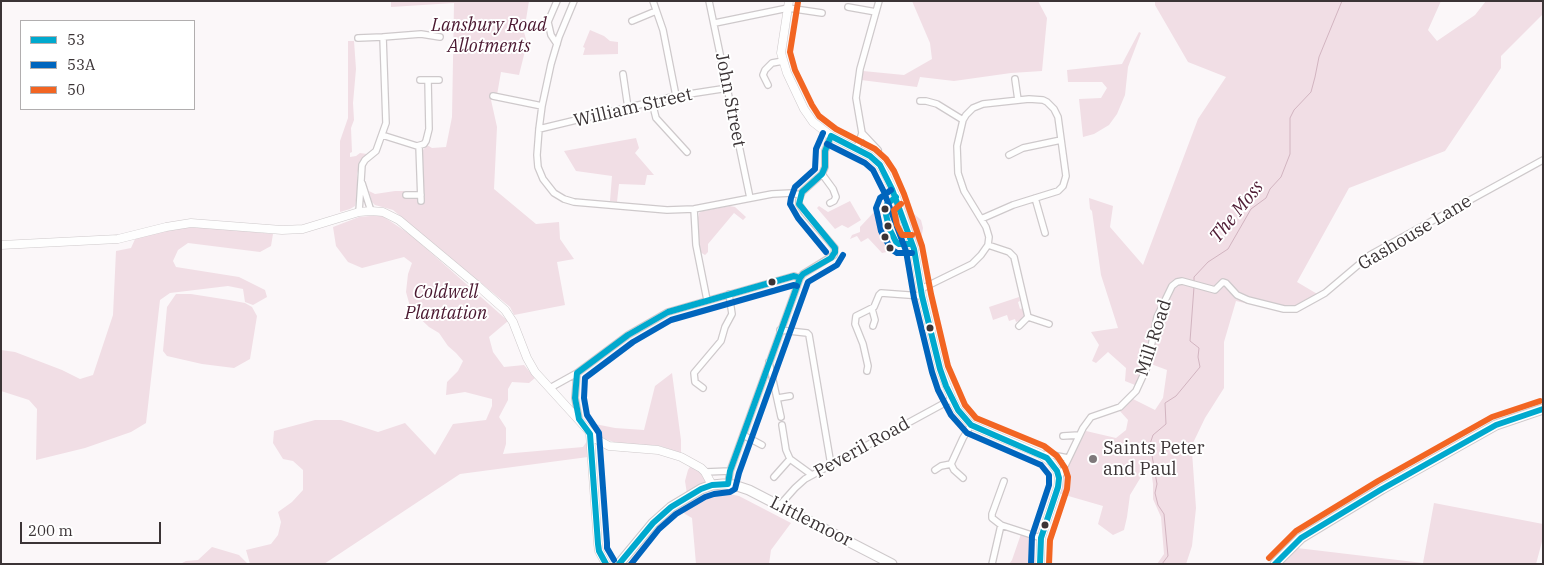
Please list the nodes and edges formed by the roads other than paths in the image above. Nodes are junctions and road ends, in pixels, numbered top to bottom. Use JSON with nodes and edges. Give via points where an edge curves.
{"nodes":[{"id":1,"x":556,"y":1,"type":"edge"},
{"id":2,"x":574,"y":1,"type":"edge"},
{"id":3,"x":653,"y":1,"type":"edge"},
{"id":4,"x":709,"y":1,"type":"edge"},
{"id":5,"x":879,"y":1,"type":"edge"},
{"id":6,"x":788,"y":4,"type":"edge"},
{"id":7,"x":848,"y":7,"type":"dead end"},
{"id":8,"x":656,"y":11,"type":"junction"},
{"id":9,"x":876,"y":12,"type":"junction"},
{"id":10,"x":822,"y":13,"type":"dead end"},
{"id":11,"x":632,"y":21,"type":"dead end"},
{"id":12,"x":715,"y":23,"type":"junction"},
{"id":13,"x":383,"y":37,"type":"junction"},
{"id":14,"x":440,"y":37,"type":"dead end"},
{"id":15,"x":358,"y":38,"type":"dead end"},
{"id":16,"x":556,"y":44,"type":"junction"},
{"id":17,"x":783,"y":60,"type":"junction"},
{"id":18,"x":623,"y":74,"type":"dead end"},
{"id":19,"x":1015,"y":78,"type":"dead end"},
{"id":20,"x":420,"y":80,"type":"dead end"},
{"id":21,"x":428,"y":80,"type":"junction"},
{"id":22,"x":439,"y":80,"type":"dead end"},
{"id":23,"x":768,"y":85,"type":"dead end"},
{"id":24,"x":728,"y":88,"type":"junction"},
{"id":25,"x":494,"y":96,"type":"dead end"},
{"id":26,"x":676,"y":96,"type":"junction"},
{"id":27,"x":924,"y":99,"type":"dead end"},
{"id":28,"x":1018,"y":100,"type":"junction"},
{"id":29,"x":652,"y":102,"type":"junction"},
{"id":30,"x":542,"y":106,"type":"junction"},
{"id":31,"x":628,"y":108,"type":"junction"},
{"id":32,"x":963,"y":120,"type":"junction"},
{"id":33,"x":539,"y":129,"type":"junction"},
{"id":34,"x":862,"y":133,"type":"junction"},
{"id":35,"x":382,"y":135,"type":"junction"},
{"id":36,"x":831,"y":136,"type":"junction"},
{"id":37,"x":1061,"y":140,"type":"junction"},
{"id":38,"x":1011,"y":144,"type":"dead end"},
{"id":39,"x":419,"y":146,"type":"junction"},
{"id":40,"x":857,"y":148,"type":"junction"},
{"id":41,"x":878,"y":150,"type":"dead end"},
{"id":42,"x":687,"y":152,"type":"dead end"},
{"id":43,"x":1543,"y":160,"type":"edge"},
{"id":44,"x":822,"y":174,"type":"junction"},
{"id":45,"x":361,"y":181,"type":"junction"},
{"id":46,"x":406,"y":195,"type":"dead end"},
{"id":47,"x":800,"y":195,"type":"junction"},
{"id":48,"x":750,"y":198,"type":"junction"},
{"id":49,"x":1035,"y":198,"type":"junction"},
{"id":50,"x":830,"y":203,"type":"dead end"},
{"id":51,"x":694,"y":208,"type":"junction"},
{"id":52,"x":371,"y":210,"type":"junction"},
{"id":53,"x":358,"y":212,"type":"junction"},
{"id":54,"x":981,"y":219,"type":"junction"},
{"id":55,"x":1045,"y":233,"type":"dead end"},
{"id":56,"x":1,"y":245,"type":"edge"},
{"id":57,"x":988,"y":245,"type":"junction"},
{"id":58,"x":800,"y":278,"type":"junction"},
{"id":59,"x":1182,"y":281,"type":"joint"},
{"id":60,"x":921,"y":293,"type":"junction"},
{"id":61,"x":729,"y":294,"type":"junction"},
{"id":62,"x":707,"y":300,"type":"junction"},
{"id":63,"x":872,"y":309,"type":"junction"},
{"id":64,"x":1028,"y":317,"type":"junction"},
{"id":65,"x":1049,"y":324,"type":"dead end"},
{"id":66,"x":873,"y":326,"type":"dead end"},
{"id":67,"x":1019,"y":326,"type":"dead end"},
{"id":68,"x":780,"y":330,"type":"junction"},
{"id":69,"x":769,"y":362,"type":"junction"},
{"id":70,"x":867,"y":371,"type":"dead end"},
{"id":71,"x":577,"y":373,"type":"junction"},
{"id":72,"x":550,"y":388,"type":"junction"},
{"id":73,"x":703,"y":388,"type":"dead end"},
{"id":74,"x":790,"y":396,"type":"dead end"},
{"id":75,"x":778,"y":398,"type":"junction"},
{"id":76,"x":952,"y":399,"type":"junction"},
{"id":77,"x":1543,"y":409,"type":"edge"},
{"id":78,"x":782,"y":417,"type":"dead end"},
{"id":79,"x":579,"y":419,"type":"junction"},
{"id":80,"x":971,"y":425,"type":"junction"},
{"id":81,"x":780,"y":428,"type":"dead end"},
{"id":82,"x":590,"y":434,"type":"junction"},
{"id":83,"x":743,"y":435,"type":"junction"},
{"id":84,"x":1079,"y":435,"type":"junction"},
{"id":85,"x":1063,"y":436,"type":"dead end"},
{"id":86,"x":762,"y":444,"type":"dead end"},
{"id":87,"x":1043,"y":455,"type":"junction"},
{"id":88,"x":1068,"y":458,"type":"junction"},
{"id":89,"x":790,"y":459,"type":"junction"},
{"id":90,"x":831,"y":464,"type":"junction"},
{"id":91,"x":951,"y":464,"type":"junction"},
{"id":92,"x":935,"y":470,"type":"dead end"},
{"id":93,"x":730,"y":471,"type":"junction"},
{"id":94,"x":705,"y":472,"type":"junction"},
{"id":95,"x":812,"y":475,"type":"junction"},
{"id":96,"x":774,"y":477,"type":"dead end"},
{"id":97,"x":963,"y":478,"type":"dead end"},
{"id":98,"x":1059,"y":478,"type":"junction"},
{"id":99,"x":1004,"y":481,"type":"dead end"},
{"id":100,"x":728,"y":484,"type":"junction"},
{"id":101,"x":712,"y":485,"type":"junction"},
{"id":102,"x":779,"y":506,"type":"junction"},
{"id":103,"x":1001,"y":525,"type":"junction"},
{"id":104,"x":1041,"y":538,"type":"junction"},
{"id":105,"x":606,"y":564,"type":"edge"},
{"id":106,"x":619,"y":564,"type":"edge"},
{"id":107,"x":892,"y":564,"type":"edge"},
{"id":108,"x":992,"y":564,"type":"edge"},
{"id":109,"x":1040,"y":564,"type":"edge"},
{"id":110,"x":1274,"y":564,"type":"edge"}],
"edges":[{"from":1,"to":16,"type":"street","via":[[548,22]]},
{"from":2,"to":16,"type":"street"},
{"from":3,"to":8,"type":"street"},
{"from":4,"to":12,"type":"street","name":"John Street"},
{"from":5,"to":9,"type":"street"},
{"from":6,"to":10,"type":"street"},
{"from":6,"to":12,"type":"street"},
{"from":6,"to":17,"type":"main road"},
{"from":7,"to":9,"type":"street"},
{"from":8,"to":11,"type":"street"},
{"from":8,"to":26,"type":"street","via":[[666,41]]},
{"from":9,"to":34,"type":"street","via":[[858,84],[857,105]]},
{"from":12,"to":24,"type":"street","name":"John Street"},
{"from":13,"to":14,"type":"street","via":[[421,34]]},
{"from":13,"to":15,"type":"street"},
{"from":13,"to":35,"type":"street","via":[[386,118]]},
{"from":16,"to":30,"type":"street"},
{"from":17,"to":23,"type":"street","via":[[764,70]]},
{"from":17,"to":36,"type":"main road","via":[[808,116]]},
{"from":18,"to":31,"type":"street"},
{"from":19,"to":28,"type":"street"},
{"from":20,"to":21,"type":"street"},
{"from":21,"to":22,"type":"street"},
{"from":21,"to":39,"type":"street","via":[[429,129],[426,141]]},
{"from":24,"to":26,"type":"street","name":"William Street"},
{"from":24,"to":48,"type":"street","name":"John Street"},
{"from":25,"to":30,"type":"street"},
{"from":26,"to":29,"type":"street","name":"William Street"},
{"from":27,"to":32,"type":"street"},
{"from":28,"to":32,"type":"street","via":[[978,106]]},
{"from":28,"to":37,"type":"street","via":[[1043,100],[1051,105],[1058,117]]},
{"from":29,"to":31,"type":"street","name":"William Street"},
{"from":29,"to":42,"type":"street","via":[[656,118]]},
{"from":30,"to":33,"type":"street"},
{"from":31,"to":33,"type":"street","name":"William Street"},
{"from":32,"to":54,"type":"street","via":[[957,146],[958,173],[964,191]]},
{"from":33,"to":51,"type":"street","via":[[537,161],[540,173],[546,184],[564,199],[646,209]]},
{"from":34,"to":40,"type":"street"},
{"from":34,"to":41,"type":"street"},
{"from":35,"to":39,"type":"street"},
{"from":35,"to":45,"type":"street","via":[[376,151],[362,165]]},
{"from":36,"to":40,"type":"main road"},
{"from":36,"to":44,"type":"street","via":[[824,152]]},
{"from":37,"to":38,"type":"street","via":[[1012,153]]},
{"from":37,"to":49,"type":"street","via":[[1065,183],[1058,191]]},
{"from":39,"to":46,"type":"street","via":[[421,198]]},
{"from":40,"to":60,"type":"main road","via":[[880,165],[892,189],[914,249]]},
{"from":43,"to":59,"type":"street","name":"Gashouse Lane","via":[[1370,255],[1325,293],[1296,309],[1284,309],[1237,296],[1223,282],[1215,290]]},
{"from":44,"to":47,"type":"street"},
{"from":44,"to":50,"type":"street","via":[[836,197]]},
{"from":45,"to":52,"type":"street"},
{"from":45,"to":53,"type":"street"},
{"from":47,"to":48,"type":"street","via":[[782,193]]},
{"from":47,"to":58,"type":"street","via":[[802,209],[835,248],[831,258]]},
{"from":48,"to":51,"type":"street"},
{"from":49,"to":54,"type":"street"},
{"from":49,"to":55,"type":"street"},
{"from":51,"to":62,"type":"street","via":[[696,245]]},
{"from":52,"to":53,"type":"main road"},
{"from":52,"to":72,"type":"main road","via":[[399,220],[505,310],[531,365]]},
{"from":53,"to":56,"type":"main road","via":[[303,229],[190,223],[118,239]]},
{"from":54,"to":57,"type":"street","via":[[988,232]]},
{"from":57,"to":60,"type":"street","via":[[972,264]]},
{"from":57,"to":64,"type":"street","via":[[1014,257]]},
{"from":58,"to":61,"type":"street","via":[[794,276]]},
{"from":58,"to":68,"type":"street"},
{"from":59,"to":84,"type":"street","name":"Mill Road","via":[[1172,286],[1157,317],[1147,367],[1136,391],[1120,407],[1091,417]]},
{"from":60,"to":63,"type":"street","via":[[881,293]]},
{"from":60,"to":76,"type":"main road","via":[[940,368]]},
{"from":61,"to":62,"type":"street"},
{"from":61,"to":73,"type":"street","via":[[732,314],[721,341],[694,372],[696,382]]},
{"from":62,"to":71,"type":"street","via":[[668,312],[628,335]]},
{"from":63,"to":66,"type":"street"},
{"from":63,"to":70,"type":"street","via":[[857,314],[854,320],[863,344]]},
{"from":64,"to":65,"type":"street","via":[[1040,317]]},
{"from":64,"to":67,"type":"street"},
{"from":68,"to":69,"type":"street"},
{"from":68,"to":90,"type":"street","via":[[809,334]]},
{"from":69,"to":75,"type":"street"},
{"from":69,"to":83,"type":"street"},
{"from":71,"to":72,"type":"street"},
{"from":71,"to":79,"type":"street","via":[[575,398]]},
{"from":72,"to":79,"type":"main road"},
{"from":74,"to":75,"type":"street"},
{"from":75,"to":78,"type":"street"},
{"from":76,"to":80,"type":"main road"},
{"from":76,"to":90,"type":"street","name":"Peveril Road"},
{"from":77,"to":110,"type":"main road","via":[[1496,425],[1382,489],[1301,538]]},
{"from":79,"to":82,"type":"main road"},
{"from":80,"to":87,"type":"main road"},
{"from":80,"to":91,"type":"street"},
{"from":81,"to":89,"type":"street"},
{"from":82,"to":94,"type":"main road","via":[[609,446],[669,453]]},
{"from":82,"to":105,"type":"main road","via":[[598,544]]},
{"from":83,"to":86,"type":"street"},
{"from":83,"to":93,"type":"street"},
{"from":84,"to":85,"type":"street"},
{"from":84,"to":88,"type":"street","name":"Mill Road"},
{"from":87,"to":88,"type":"street"},
{"from":87,"to":98,"type":"main road","via":[[1054,465]]},
{"from":88,"to":98,"type":"street","name":"Mill Road"},
{"from":89,"to":95,"type":"street"},
{"from":89,"to":96,"type":"street"},
{"from":90,"to":95,"type":"street","name":"Peveril Road"},
{"from":91,"to":92,"type":"street"},
{"from":91,"to":97,"type":"street"},
{"from":93,"to":94,"type":"street"},
{"from":93,"to":100,"type":"street"},
{"from":94,"to":101,"type":"main road"},
{"from":95,"to":102,"type":"street","name":"Peveril Road"},
{"from":98,"to":104,"type":"main road"},
{"from":99,"to":103,"type":"street","via":[[992,514],[994,521]]},
{"from":100,"to":101,"type":"main road"},
{"from":100,"to":102,"type":"main road","name":"Littlemoor","via":[[749,490]]},
{"from":101,"to":106,"type":"main road","via":[[680,501],[662,515]]},
{"from":102,"to":107,"type":"main road","name":"Littlemoor"},
{"from":103,"to":104,"type":"street"},
{"from":103,"to":108,"type":"street"},
{"from":104,"to":109,"type":"main road"}]}
